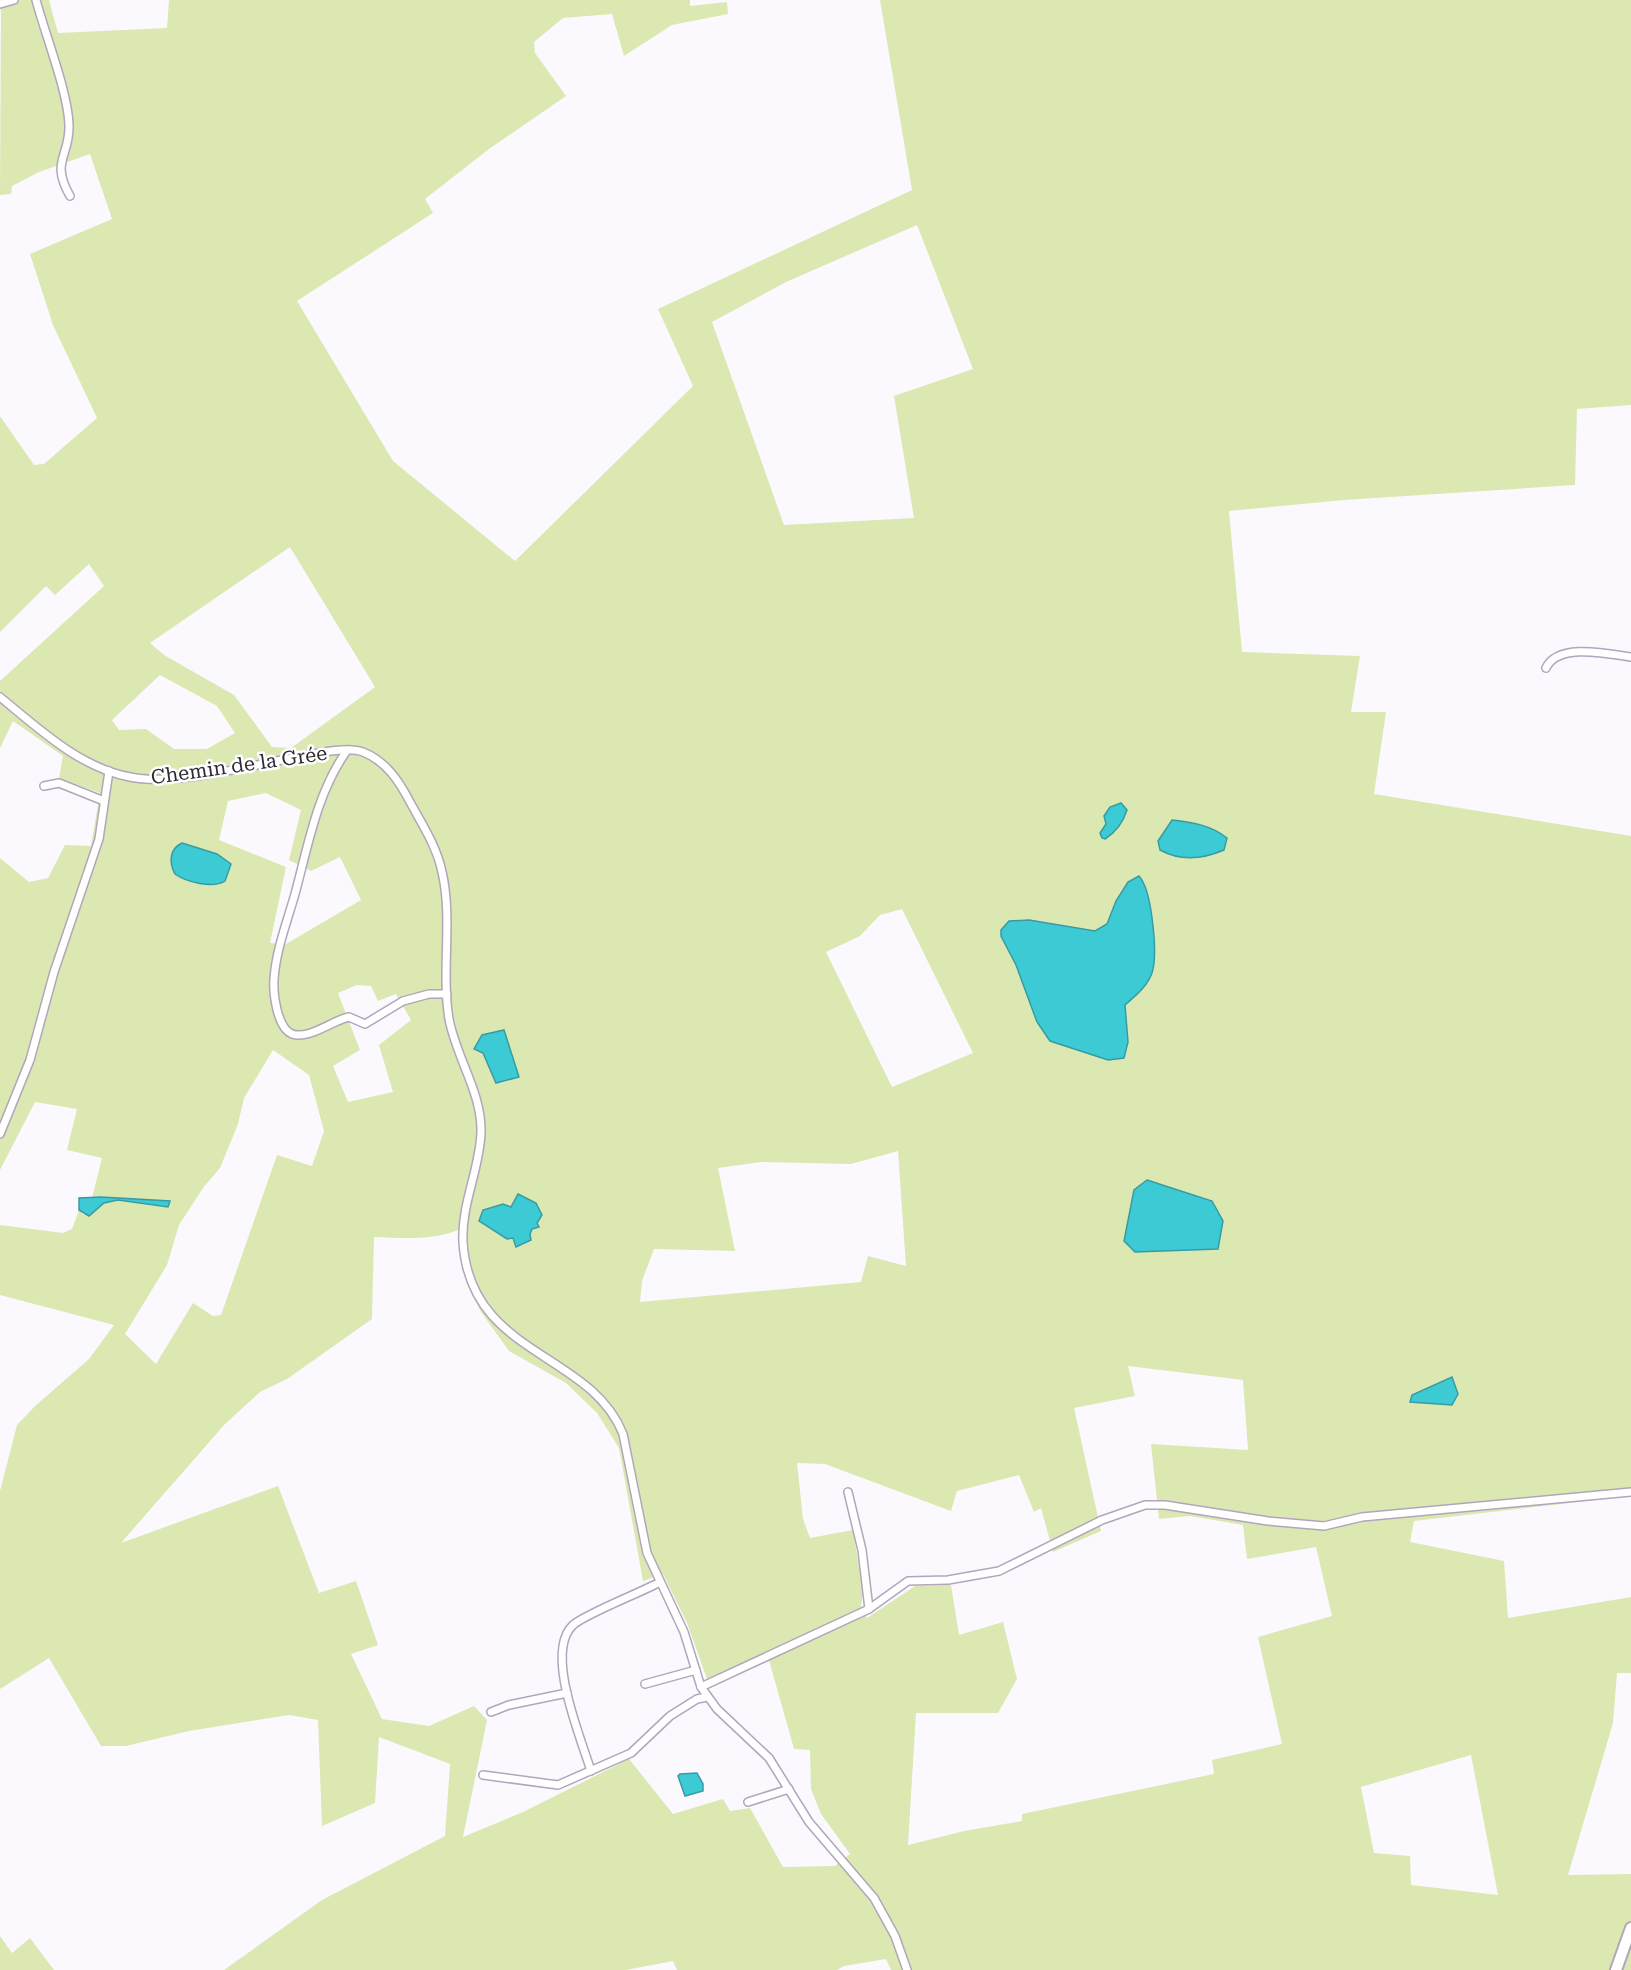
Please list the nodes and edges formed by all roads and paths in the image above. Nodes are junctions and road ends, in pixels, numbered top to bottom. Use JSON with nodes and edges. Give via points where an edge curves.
{"nodes":[{"id":1,"x":14,"y":0,"type":"edge"},
{"id":2,"x":36,"y":0,"type":"edge"},
{"id":3,"x":0,"y":4,"type":"edge"},
{"id":4,"x":70,"y":196,"type":"dead end"},
{"id":5,"x":1631,"y":657,"type":"edge"},
{"id":6,"x":1546,"y":668,"type":"dead end"},
{"id":7,"x":0,"y":697,"type":"edge"},
{"id":8,"x":346,"y":752,"type":"junction"},
{"id":9,"x":109,"y":771,"type":"junction"},
{"id":10,"x":44,"y":786,"type":"dead end"},
{"id":11,"x":104,"y":801,"type":"junction"},
{"id":12,"x":447,"y":994,"type":"junction"},
{"id":13,"x":0,"y":1134,"type":"edge"},
{"id":14,"x":848,"y":1492,"type":"dead end"},
{"id":15,"x":1631,"y":1492,"type":"edge"},
{"id":16,"x":660,"y":1582,"type":"junction"},
{"id":17,"x":869,"y":1608,"type":"junction"},
{"id":18,"x":696,"y":1670,"type":"junction"},
{"id":19,"x":645,"y":1684,"type":"dead end"},
{"id":20,"x":701,"y":1687,"type":"junction"},
{"id":21,"x":567,"y":1693,"type":"junction"},
{"id":22,"x":707,"y":1697,"type":"junction"},
{"id":23,"x":491,"y":1712,"type":"dead end"},
{"id":24,"x":591,"y":1771,"type":"junction"},
{"id":25,"x":483,"y":1775,"type":"dead end"},
{"id":26,"x":789,"y":1789,"type":"junction"},
{"id":27,"x":748,"y":1803,"type":"dead end"},
{"id":28,"x":1631,"y":1928,"type":"edge"},
{"id":29,"x":907,"y":1970,"type":"edge"},
{"id":30,"x":1616,"y":1970,"type":"edge"}],
"edges":[{"from":1,"to":3,"type":"street"},
{"from":2,"to":4,"type":"street","via":[[69,125],[61,179]]},
{"from":5,"to":6,"type":"street","via":[[1568,653],[1553,659]]},
{"from":7,"to":9,"type":"street","name":"Chemin de la Grée","via":[[50,737]]},
{"from":8,"to":9,"type":"street","name":"Chemin de la Grée","via":[[160,778],[131,778]]},
{"from":8,"to":12,"type":"street","name":"Chemin de la Grée","via":[[358,750],[376,758],[400,784],[442,870]]},
{"from":8,"to":12,"type":"street","via":[[323,795],[279,951],[275,990],[282,1023],[296,1035],[349,1017],[365,1024],[403,1001]]},
{"from":9,"to":11,"type":"street"},
{"from":10,"to":11,"type":"street","via":[[59,783]]},
{"from":11,"to":13,"type":"street","via":[[99,839],[54,972],[30,1060]]},
{"from":12,"to":16,"type":"street","via":[[456,1045],[481,1118],[463,1242],[472,1281],[489,1312],[510,1334],[586,1386],[617,1421],[647,1553]]},
{"from":14,"to":17,"type":"street","via":[[862,1550]]},
{"from":15,"to":17,"type":"street","via":[[1362,1517],[1324,1526],[1145,1505],[1102,1520],[999,1571],[948,1580],[908,1581]]},
{"from":16,"to":18,"type":"street","via":[[684,1632]]},
{"from":16,"to":21,"type":"street","via":[[572,1626],[561,1652]]},
{"from":17,"to":20,"type":"street"},
{"from":18,"to":19,"type":"street"},
{"from":18,"to":20,"type":"street"},
{"from":20,"to":22,"type":"street"},
{"from":21,"to":23,"type":"street"},
{"from":21,"to":24,"type":"street"},
{"from":22,"to":24,"type":"street","via":[[670,1716],[631,1754]]},
{"from":22,"to":26,"type":"street","via":[[769,1758]]},
{"from":24,"to":25,"type":"street","via":[[558,1785]]},
{"from":26,"to":27,"type":"street"},
{"from":26,"to":29,"type":"street","via":[[809,1822],[874,1898],[895,1936]]},
{"from":28,"to":30,"type":"main road"}]}
